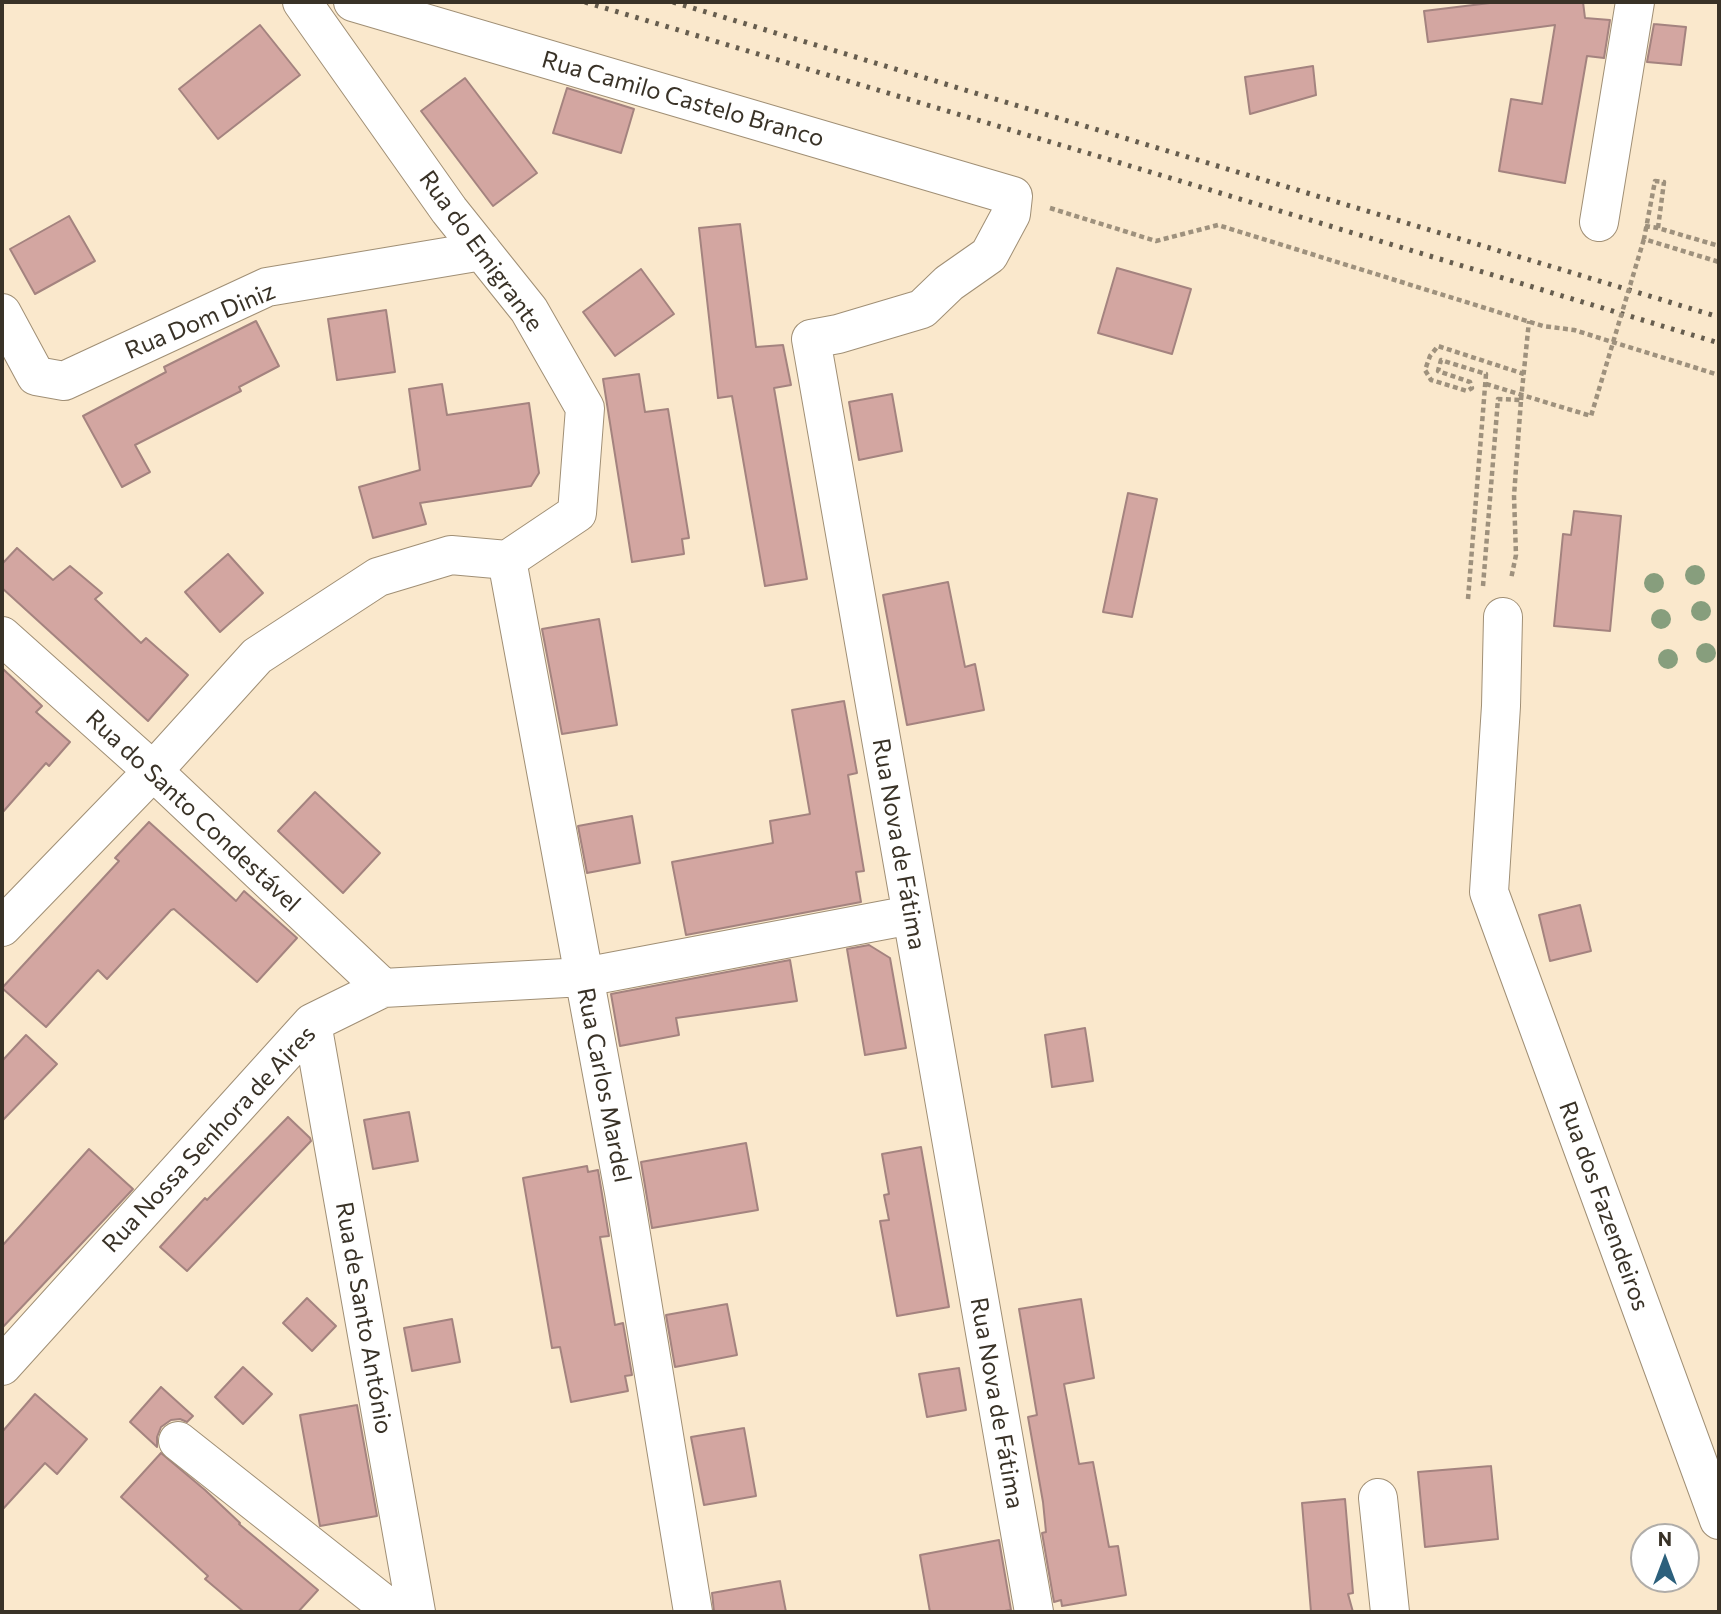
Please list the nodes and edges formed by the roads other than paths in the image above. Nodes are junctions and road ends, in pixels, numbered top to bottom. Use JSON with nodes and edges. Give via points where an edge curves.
{"nodes":[{"id":1,"x":302,"y":2,"type":"edge"},
{"id":2,"x":353,"y":2,"type":"edge"},
{"id":3,"x":1635,"y":2,"type":"edge"},
{"id":4,"x":1013,"y":196,"type":"joint"},
{"id":5,"x":1599,"y":222,"type":"road end"},
{"id":6,"x":482,"y":251,"type":"junction"},
{"id":7,"x":2,"y":313,"type":"edge"},
{"id":8,"x":506,"y":560,"type":"junction"},
{"id":9,"x":1493,"y":608,"type":"road end"},
{"id":10,"x":2,"y":636,"type":"edge"},
{"id":11,"x":153,"y":771,"type":"junction"},
{"id":12,"x":911,"y":915,"type":"junction"},
{"id":13,"x":2,"y":927,"type":"edge"},
{"id":14,"x":584,"y":977,"type":"junction"},
{"id":15,"x":383,"y":988,"type":"junction"},
{"id":16,"x":312,"y":1023,"type":"junction"},
{"id":17,"x":2,"y":1366,"type":"edge"},
{"id":18,"x":178,"y":1441,"type":"dead end"},
{"id":19,"x":1378,"y":1498,"type":"dead end"},
{"id":20,"x":1719,"y":1520,"type":"edge"},
{"id":21,"x":394,"y":1612,"type":"edge"},
{"id":22,"x":416,"y":1612,"type":"edge"},
{"id":23,"x":694,"y":1612,"type":"edge"},
{"id":24,"x":1034,"y":1612,"type":"edge"},
{"id":25,"x":1390,"y":1612,"type":"edge"}],
"edges":[{"from":1,"to":6,"type":"street","name":"Rua do Emigrante"},
{"from":2,"to":4,"type":"street","name":"Rua Camilo Castelo Branco"},
{"from":3,"to":5,"type":"street"},
{"from":4,"to":12,"type":"street","name":"Rua Nova de Fátima","via":[[1011,214],[989,255],[922,309],[811,339]]},
{"from":6,"to":7,"type":"street","name":"Rua Dom Diniz","via":[[267,287],[64,382],[36,376]]},
{"from":6,"to":8,"type":"street","name":"Rua do Emigrante","via":[[529,310],[585,408],[577,513]]},
{"from":8,"to":11,"type":"street","via":[[451,555],[378,577],[257,656]]},
{"from":8,"to":14,"type":"street","name":"Rua Carlos Mardel"},
{"from":9,"to":20,"type":"street","name":"Rua dos Fazendeiros","via":[[1501,706],[1489,892]]},
{"from":10,"to":11,"type":"street","name":"Rua do Santo Condestável"},
{"from":11,"to":13,"type":"street"},
{"from":11,"to":15,"type":"street","name":"Rua do Santo Condestável"},
{"from":12,"to":14,"type":"street","name":"Rua Nossa Senhora de Aires"},
{"from":12,"to":24,"type":"street","name":"Rua Nova de Fátima"},
{"from":14,"to":15,"type":"street","name":"Rua Nossa Senhora de Aires"},
{"from":14,"to":23,"type":"street","name":"Rua Carlos Mardel"},
{"from":15,"to":16,"type":"street","name":"Rua Nossa Senhora de Aires"},
{"from":16,"to":17,"type":"street","name":"Rua Nossa Senhora de Aires"},
{"from":16,"to":22,"type":"street","name":"Rua de Santo António"},
{"from":18,"to":21,"type":"street"},
{"from":19,"to":25,"type":"street"}]}
